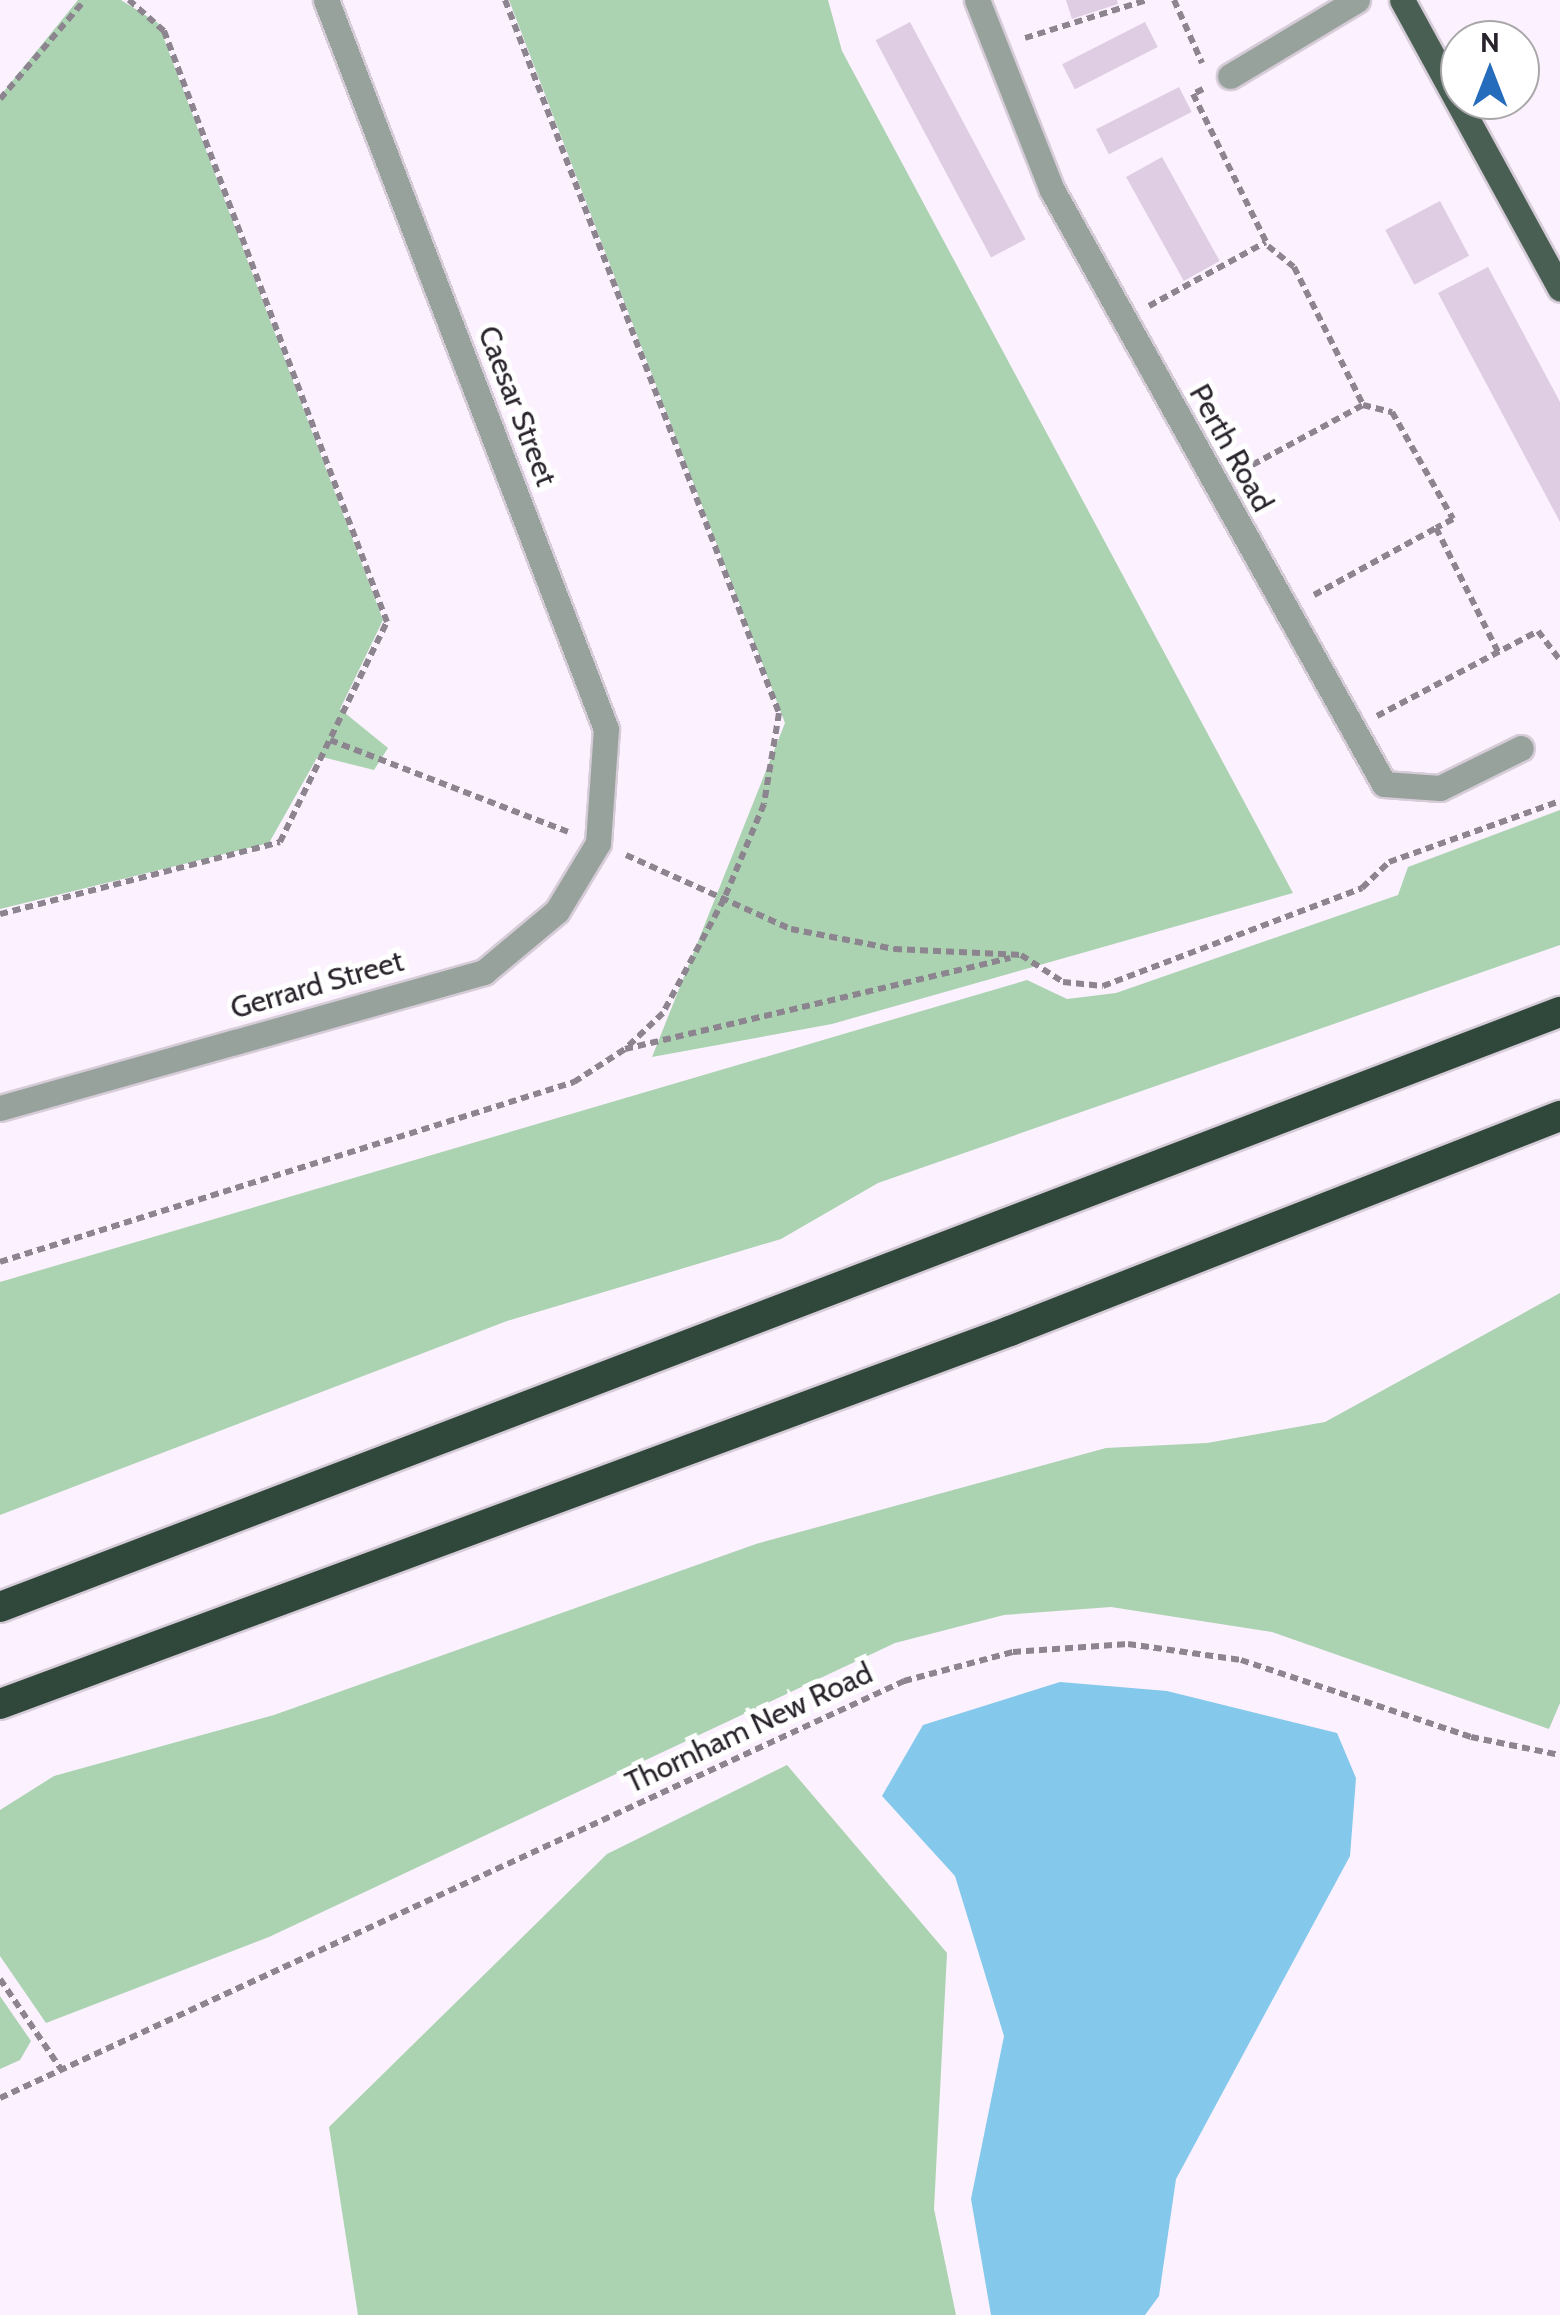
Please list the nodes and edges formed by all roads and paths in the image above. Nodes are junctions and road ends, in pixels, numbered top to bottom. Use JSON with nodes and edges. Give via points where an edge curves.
{"nodes":[{"id":1,"x":84,"y":0,"type":"edge"},
{"id":2,"x":129,"y":0,"type":"edge"},
{"id":3,"x":326,"y":0,"type":"edge"},
{"id":4,"x":505,"y":0,"type":"edge"},
{"id":5,"x":978,"y":0,"type":"edge"},
{"id":6,"x":1147,"y":0,"type":"edge"},
{"id":7,"x":1174,"y":0,"type":"edge"},
{"id":8,"x":1356,"y":0,"type":"edge"},
{"id":9,"x":1402,"y":0,"type":"edge"},
{"id":10,"x":996,"y":47,"type":"junction"},
{"id":11,"x":1221,"y":80,"type":"junction"},
{"id":12,"x":0,"y":99,"type":"edge"},
{"id":13,"x":1266,"y":242,"type":"junction"},
{"id":14,"x":1560,"y":289,"type":"edge"},
{"id":15,"x":1124,"y":320,"type":"junction"},
{"id":16,"x":1363,"y":405,"type":"junction"},
{"id":17,"x":1214,"y":485,"type":"junction"},
{"id":18,"x":1436,"y":528,"type":"junction"},
{"id":19,"x":1284,"y":612,"type":"junction"},
{"id":20,"x":1498,"y":652,"type":"junction"},
{"id":21,"x":1560,"y":660,"type":"edge"},
{"id":22,"x":1349,"y":730,"type":"junction"},
{"id":23,"x":330,"y":740,"type":"junction"},
{"id":24,"x":1522,"y":748,"type":"dead end"},
{"id":25,"x":1560,"y":802,"type":"edge"},
{"id":26,"x":598,"y":843,"type":"junction"},
{"id":27,"x":724,"y":900,"type":"junction"},
{"id":28,"x":0,"y":914,"type":"edge"},
{"id":29,"x":1021,"y":955,"type":"junction"},
{"id":30,"x":1560,"y":1012,"type":"edge"},
{"id":31,"x":625,"y":1049,"type":"junction"},
{"id":32,"x":0,"y":1108,"type":"edge"},
{"id":33,"x":1560,"y":1116,"type":"edge"},
{"id":34,"x":0,"y":1262,"type":"edge"},
{"id":35,"x":0,"y":1607,"type":"edge"},
{"id":36,"x":0,"y":1704,"type":"edge"},
{"id":37,"x":1560,"y":1756,"type":"edge"},
{"id":38,"x":0,"y":1979,"type":"edge"},
{"id":39,"x":61,"y":2068,"type":"junction"},
{"id":40,"x":0,"y":2098,"type":"edge"}],
"edges":[{"from":1,"to":12,"type":"path"},
{"from":2,"to":23,"type":"path","via":[[164,31],[387,622]]},
{"from":3,"to":26,"type":"street","name":"Caesar Street","via":[[606,730]]},
{"from":4,"to":27,"type":"path","via":[[779,713],[764,804]]},
{"from":5,"to":10,"type":"street","name":"Perth Road"},
{"from":6,"to":10,"type":"path"},
{"from":7,"to":11,"type":"path"},
{"from":8,"to":11,"type":"street"},
{"from":9,"to":14,"type":"main road"},
{"from":10,"to":15,"type":"street","name":"Perth Road","via":[[1052,190]]},
{"from":11,"to":13,"type":"path","via":[[1193,94]]},
{"from":13,"to":15,"type":"path"},
{"from":13,"to":16,"type":"path","via":[[1294,266]]},
{"from":15,"to":17,"type":"street","name":"Perth Road"},
{"from":16,"to":17,"type":"path"},
{"from":16,"to":18,"type":"path","via":[[1392,412],[1453,519]]},
{"from":17,"to":19,"type":"street","name":"Perth Road"},
{"from":18,"to":19,"type":"path"},
{"from":18,"to":20,"type":"path"},
{"from":19,"to":22,"type":"street","name":"Perth Road"},
{"from":20,"to":21,"type":"path","via":[[1538,631]]},
{"from":20,"to":22,"type":"path"},
{"from":22,"to":24,"type":"street","name":"Perth Road","via":[[1384,784],[1440,788]]},
{"from":23,"to":26,"type":"path"},
{"from":23,"to":28,"type":"path","via":[[280,842]]},
{"from":25,"to":29,"type":"path","via":[[1389,862],[1362,888],[1103,986],[1064,982]]},
{"from":26,"to":27,"type":"path"},
{"from":26,"to":32,"type":"street","name":"Gerrard Street","via":[[557,912],[484,972]]},
{"from":27,"to":29,"type":"path","via":[[791,928],[894,949]]},
{"from":27,"to":31,"type":"path","via":[[663,1013]]},
{"from":29,"to":31,"type":"path"},
{"from":30,"to":35,"type":"highway"},
{"from":31,"to":34,"type":"path","via":[[574,1082]]},
{"from":33,"to":36,"type":"highway","via":[[1010,1330]]},
{"from":37,"to":39,"type":"path","name":"Thornham New Road","via":[[1471,1737],[1241,1660],[1128,1644],[1013,1652],[904,1681]]},
{"from":38,"to":39,"type":"path"},
{"from":39,"to":40,"type":"path","name":"Thornham New Road"}]}
